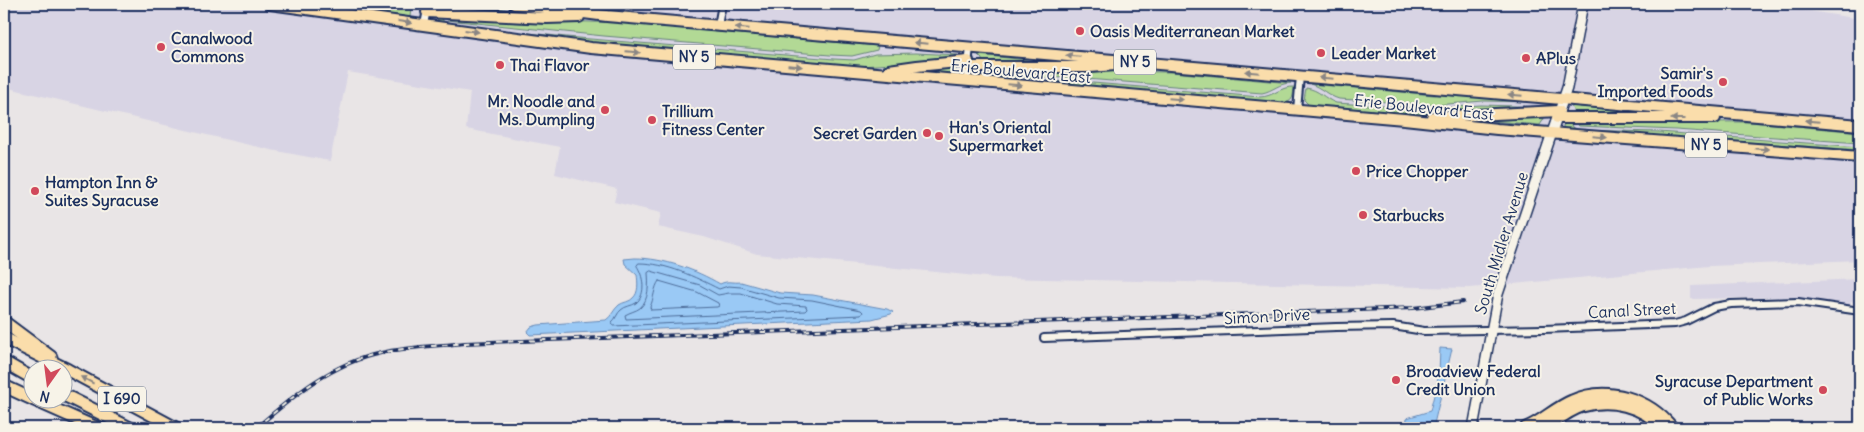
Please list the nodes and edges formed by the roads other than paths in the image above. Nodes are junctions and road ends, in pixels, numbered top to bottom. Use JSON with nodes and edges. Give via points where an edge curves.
{"nodes":[{"id":1,"x":270,"y":4,"type":"edge"},
{"id":2,"x":514,"y":4,"type":"edge"},
{"id":3,"x":722,"y":4,"type":"edge"},
{"id":4,"x":1583,"y":4,"type":"edge"},
{"id":5,"x":427,"y":8,"type":"edge"},
{"id":6,"x":607,"y":16,"type":"junction"},
{"id":7,"x":424,"y":25,"type":"junction"},
{"id":8,"x":718,"y":26,"type":"junction"},
{"id":9,"x":970,"y":48,"type":"junction"},
{"id":10,"x":1148,"y":63,"type":"junction"},
{"id":11,"x":968,"y":64,"type":"junction"},
{"id":12,"x":873,"y":73,"type":"junction"},
{"id":13,"x":1300,"y":76,"type":"junction"},
{"id":14,"x":966,"y":81,"type":"junction"},
{"id":15,"x":1564,"y":99,"type":"junction"},
{"id":16,"x":1297,"y":110,"type":"junction"},
{"id":17,"x":1558,"y":115,"type":"junction"},
{"id":18,"x":1761,"y":116,"type":"junction"},
{"id":19,"x":1404,"y":119,"type":"junction"},
{"id":20,"x":1860,"y":125,"type":"edge"},
{"id":21,"x":1551,"y":133,"type":"junction"},
{"id":22,"x":1860,"y":156,"type":"edge"},
{"id":23,"x":1860,"y":311,"type":"edge"},
{"id":24,"x":4,"y":322,"type":"edge"},
{"id":25,"x":1490,"y":330,"type":"junction"},
{"id":26,"x":4,"y":338,"type":"edge"},
{"id":27,"x":1044,"y":338,"type":"dead end"},
{"id":28,"x":48,"y":360,"type":"edge"},
{"id":29,"x":55,"y":360,"type":"edge"},
{"id":30,"x":4,"y":362,"type":"edge"},
{"id":31,"x":22,"y":372,"type":"edge"},
{"id":32,"x":72,"y":372,"type":"edge"},
{"id":33,"x":6,"y":387,"type":"edge"},
{"id":34,"x":22,"y":394,"type":"edge"},
{"id":35,"x":72,"y":399,"type":"edge"},
{"id":36,"x":57,"y":410,"type":"edge"},
{"id":37,"x":96,"y":428,"type":"edge"},
{"id":38,"x":130,"y":428,"type":"edge"},
{"id":39,"x":176,"y":428,"type":"edge"},
{"id":40,"x":1473,"y":428,"type":"edge"},
{"id":41,"x":1526,"y":428,"type":"edge"},
{"id":42,"x":1545,"y":428,"type":"edge"},
{"id":43,"x":1662,"y":428,"type":"edge"},
{"id":44,"x":1672,"y":428,"type":"edge"}],
"edges":[{"from":1,"to":7,"type":"main road","name":"Erie Boulevard East","number":"NY 5","one_way":true},
{"from":2,"to":6,"type":"main road","name":"Erie Boulevard East","number":"NY 5"},
{"from":3,"to":8,"type":"street"},
{"from":4,"to":15,"type":"main road","name":"South Midler Avenue"},
{"from":5,"to":6,"type":"main road","via":[[547,18]]},
{"from":5,"to":7,"type":"street"},
{"from":6,"to":8,"type":"main road","name":"Erie Boulevard East","number":"NY 5"},
{"from":7,"to":12,"type":"main road","name":"Erie Boulevard East","number":"NY 5","one_way":true,"via":[[591,48]]},
{"from":9,"to":8,"type":"main road","name":"Erie Boulevard East","number":"NY 5","one_way":true},
{"from":10,"to":9,"type":"main road","name":"Erie Boulevard East","number":"NY 5","one_way":true},
{"from":9,"to":11,"type":"street"},
{"from":10,"to":11,"type":"main road","via":[[1090,67]]},
{"from":13,"to":10,"type":"main road","name":"Erie Boulevard East","number":"NY 5","one_way":true},
{"from":11,"to":12,"type":"main road","via":[[917,66]]},
{"from":11,"to":14,"type":"street"},
{"from":12,"to":14,"type":"main road","name":"Erie Boulevard East","number":"NY 5"},
{"from":15,"to":13,"type":"main road","name":"Erie Boulevard East","number":"NY 5","one_way":true},
{"from":13,"to":16,"type":"street"},
{"from":14,"to":16,"type":"main road","name":"Erie Boulevard East","number":"NY 5","one_way":true},
{"from":15,"to":17,"type":"main road","name":"South Midler Avenue"},
{"from":15,"to":18,"type":"main road","name":"Erie Boulevard East","number":"NY 5"},
{"from":16,"to":19,"type":"main road","name":"Erie Boulevard East","number":"NY 5"},
{"from":18,"to":17,"type":"main road","one_way":true,"via":[[1690,119]]},
{"from":17,"to":19,"type":"main road","via":[[1492,113]]},
{"from":17,"to":21,"type":"main road","name":"South Midler Avenue"},
{"from":20,"to":18,"type":"main road","name":"Erie Boulevard East","number":"NY 5","one_way":true},
{"from":19,"to":21,"type":"main road","name":"Erie Boulevard East","number":"NY 5"},
{"from":21,"to":22,"type":"main road","name":"Erie Boulevard East","number":"NY 5","one_way":true},
{"from":21,"to":25,"type":"main road","name":"South Midler Avenue","via":[[1498,294]]},
{"from":23,"to":25,"type":"street","name":"Canal Street","via":[[1798,302],[1730,304],[1714,307],[1675,324]]},
{"from":24,"to":29,"type":"highway"},
{"from":25,"to":27,"type":"street","name":"Simon Drive","via":[[1336,327]]},
{"from":25,"to":40,"type":"main road","name":"South Midler Avenue"},
{"from":26,"to":28,"type":"highway","number":"I 690"},
{"from":30,"to":31,"type":"highway"},
{"from":39,"to":32,"type":"highway","number":"I 690","one_way":true},
{"from":33,"to":34,"type":"highway"},
{"from":35,"to":38,"type":"highway","number":"I 690"},
{"from":36,"to":37,"type":"highway"},
{"from":41,"to":44,"type":"highway","via":[[1571,401],[1584,396],[1613,394],[1651,408]]},
{"from":42,"to":43,"type":"highway","via":[[1581,406],[1598,403],[1630,407]]}]}
